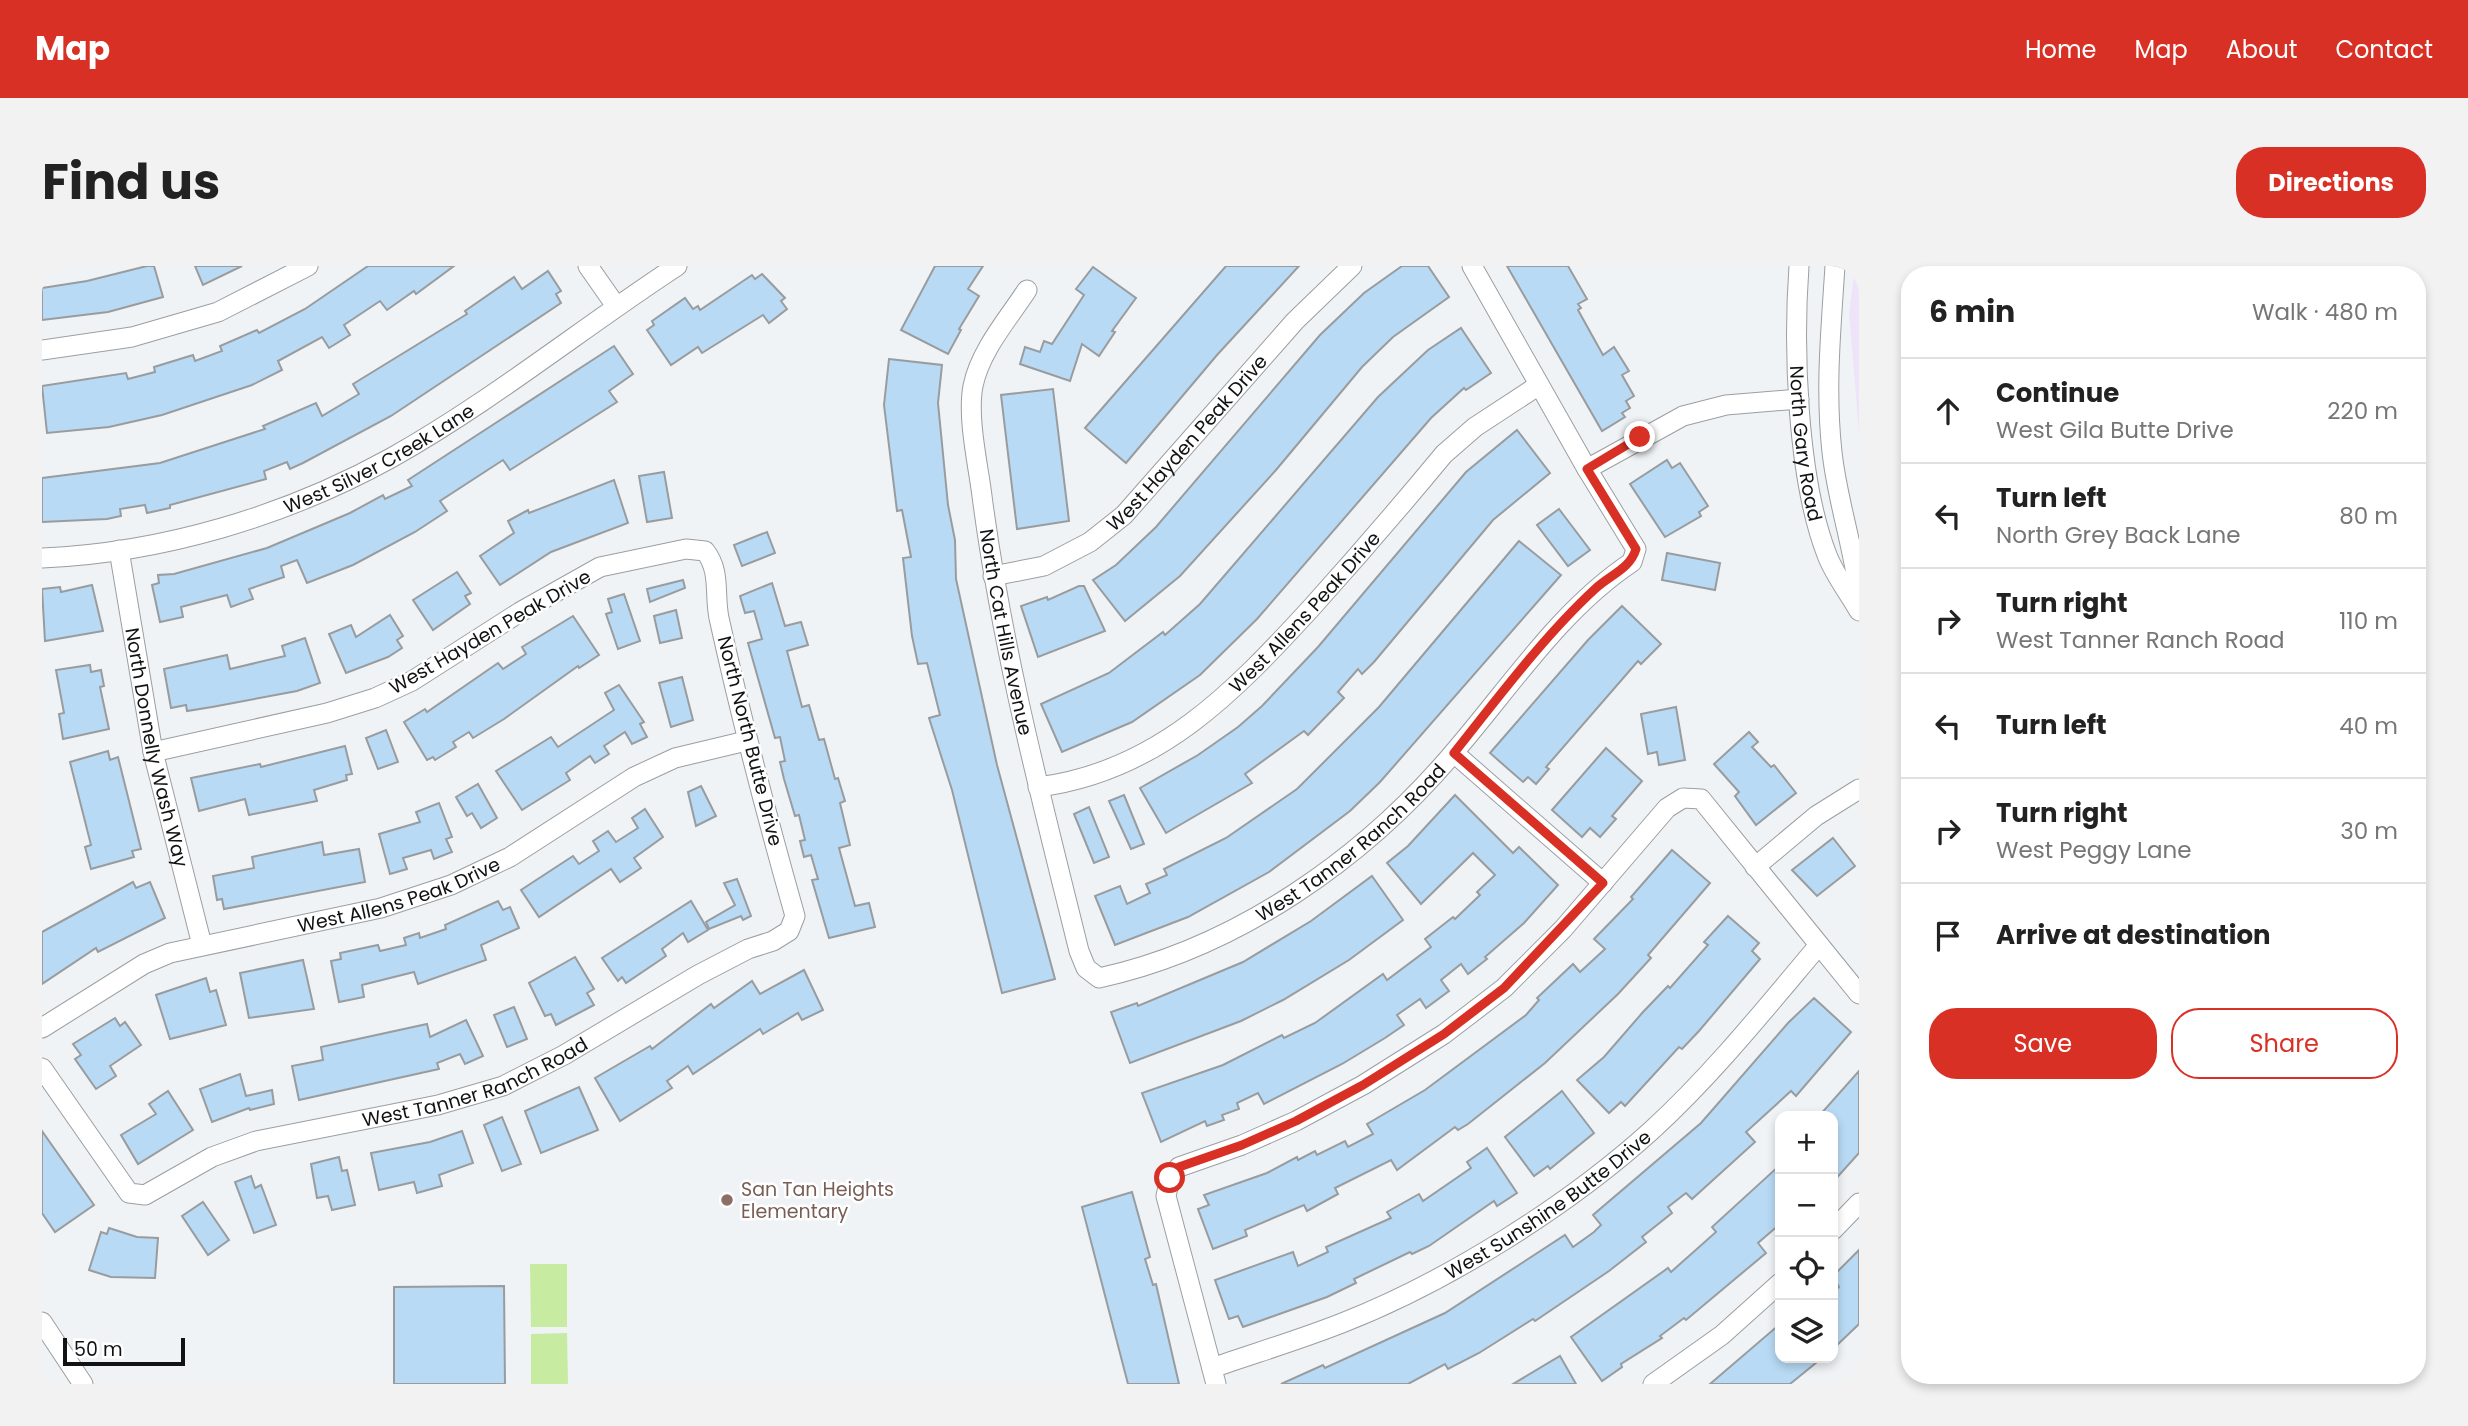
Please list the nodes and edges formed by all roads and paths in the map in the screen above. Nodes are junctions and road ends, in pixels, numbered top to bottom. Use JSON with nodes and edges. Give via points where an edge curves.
{"nodes":[{"id":1,"x":308,"y":266,"type":"edge"},
{"id":2,"x":588,"y":266,"type":"edge"},
{"id":3,"x":677,"y":266,"type":"edge"},
{"id":4,"x":1352,"y":266,"type":"edge"},
{"id":5,"x":1472,"y":266,"type":"edge"},
{"id":6,"x":1799,"y":266,"type":"edge"},
{"id":7,"x":1835,"y":266,"type":"edge"},
{"id":8,"x":1027,"y":290,"type":"dead end"},
{"id":9,"x":616,"y":306,"type":"junction"},
{"id":10,"x":42,"y":350,"type":"edge"},
{"id":11,"x":1539,"y":385,"type":"junction"},
{"id":12,"x":1799,"y":399,"type":"junction"},
{"id":13,"x":1587,"y":469,"type":"junction"},
{"id":14,"x":119,"y":550,"type":"junction"},
{"id":15,"x":705,"y":551,"type":"joint"},
{"id":16,"x":42,"y":558,"type":"edge"},
{"id":17,"x":993,"y":576,"type":"junction"},
{"id":18,"x":1859,"y":593,"type":"edge"},
{"id":19,"x":1859,"y":611,"type":"edge"},
{"id":20,"x":746,"y":741,"type":"junction"},
{"id":21,"x":153,"y":752,"type":"junction"},
{"id":22,"x":1454,"y":753,"type":"junction"},
{"id":23,"x":1038,"y":787,"type":"junction"},
{"id":24,"x":1859,"y":789,"type":"edge"},
{"id":25,"x":1755,"y":867,"type":"junction"},
{"id":26,"x":1603,"y":883,"type":"junction"},
{"id":27,"x":789,"y":931,"type":"joint"},
{"id":28,"x":202,"y":945,"type":"junction"},
{"id":29,"x":1819,"y":945,"type":"junction"},
{"id":30,"x":1099,"y":978,"type":"joint"},
{"id":31,"x":1859,"y":994,"type":"edge"},
{"id":32,"x":42,"y":1028,"type":"edge"},
{"id":33,"x":42,"y":1068,"type":"edge"},
{"id":34,"x":1859,"y":1202,"type":"edge"},
{"id":35,"x":1838,"y":1225,"type":"edge"},
{"id":36,"x":1775,"y":1287,"type":"edge"},
{"id":37,"x":42,"y":1322,"type":"edge"},
{"id":38,"x":1214,"y":1376,"type":"edge"},
{"id":39,"x":83,"y":1384,"type":"edge"},
{"id":40,"x":1653,"y":1384,"type":"edge"}],
"edges":[{"from":1,"to":10,"type":"street","via":[[218,312],[132,337]]},
{"from":2,"to":9,"type":"street"},
{"from":3,"to":9,"type":"street","name":"West Silver Creek Lane"},
{"from":4,"to":17,"type":"street","name":"West Hayden Peak Drive","via":[[1295,321],[1124,515],[1090,542],[1044,566]]},
{"from":5,"to":11,"type":"street"},
{"from":6,"to":12,"type":"street","name":"North Gary Road"},
{"from":7,"to":18,"type":"street","name":"North Gary Road","via":[[1827,358],[1832,456],[1854,548]]},
{"from":8,"to":17,"type":"street","name":"North Cat Hills Avenue","via":[[979,365],[972,389]]},
{"from":9,"to":14,"type":"street","name":"West Silver Creek Lane","via":[[390,458],[270,511]]},
{"from":11,"to":13,"type":"street"},
{"from":11,"to":23,"type":"street","name":"West Allens Peak Drive","via":[[1475,427],[1444,454],[1245,680],[1194,722],[1120,764],[1075,782]]},
{"from":12,"to":13,"type":"street","via":[[1726,405],[1683,416]]},
{"from":12,"to":19,"type":"street","name":"North Gary Road","via":[[1803,444],[1827,555]]},
{"from":13,"to":22,"type":"street","name":"West Tanner Ranch Road","via":[[1636,549],[1632,562],[1575,608]]},
{"from":14,"to":16,"type":"street","name":"West Silver Creek Lane"},
{"from":14,"to":21,"type":"street","name":"North Donnelly Wash Way"},
{"from":15,"to":20,"type":"street","name":"North North Butte Drive","via":[[715,564],[716,605]]},
{"from":15,"to":21,"type":"street","name":"West Hayden Peak Drive","via":[[686,549],[600,567],[412,681],[375,698]]},
{"from":17,"to":23,"type":"street","name":"North Cat Hills Avenue"},
{"from":20,"to":27,"type":"street","name":"North North Butte Drive","via":[[795,916]]},
{"from":20,"to":28,"type":"street","name":"West Allens Peak Drive","via":[[675,758],[634,777],[510,857],[451,885],[381,908]]},
{"from":21,"to":28,"type":"street","name":"North Donnelly Wash Way"},
{"from":22,"to":26,"type":"street"},
{"from":22,"to":30,"type":"street","name":"West Tanner Ranch Road","via":[[1369,839],[1296,893],[1223,934],[1136,970]]},
{"from":23,"to":30,"type":"street","name":"North Cat Hills Avenue","via":[[1079,951],[1086,968]]},
{"from":24,"to":25,"type":"street","via":[[1816,816]]},
{"from":25,"to":26,"type":"street","via":[[1701,799],[1684,798],[1667,808]]},
{"from":25,"to":29,"type":"street"},
{"from":26,"to":38,"type":"street","via":[[1504,988],[1444,1034],[1296,1121],[1179,1167],[1170,1178],[1166,1196]]},
{"from":27,"to":33,"type":"street","name":"West Tanner Ranch Road","via":[[698,975],[503,1086],[439,1105],[256,1141],[212,1157],[145,1195],[129,1192]]},
{"from":28,"to":32,"type":"street","name":"West Allens Peak Drive","via":[[144,964]]},
{"from":29,"to":31,"type":"street"},
{"from":29,"to":38,"type":"street","name":"West Sunshine Butte Drive","via":[[1709,1074],[1660,1122],[1538,1218],[1406,1294]]},
{"from":34,"to":35,"type":"street"},
{"from":36,"to":40,"type":"street","via":[[1722,1335]]},
{"from":37,"to":39,"type":"street"}]}
